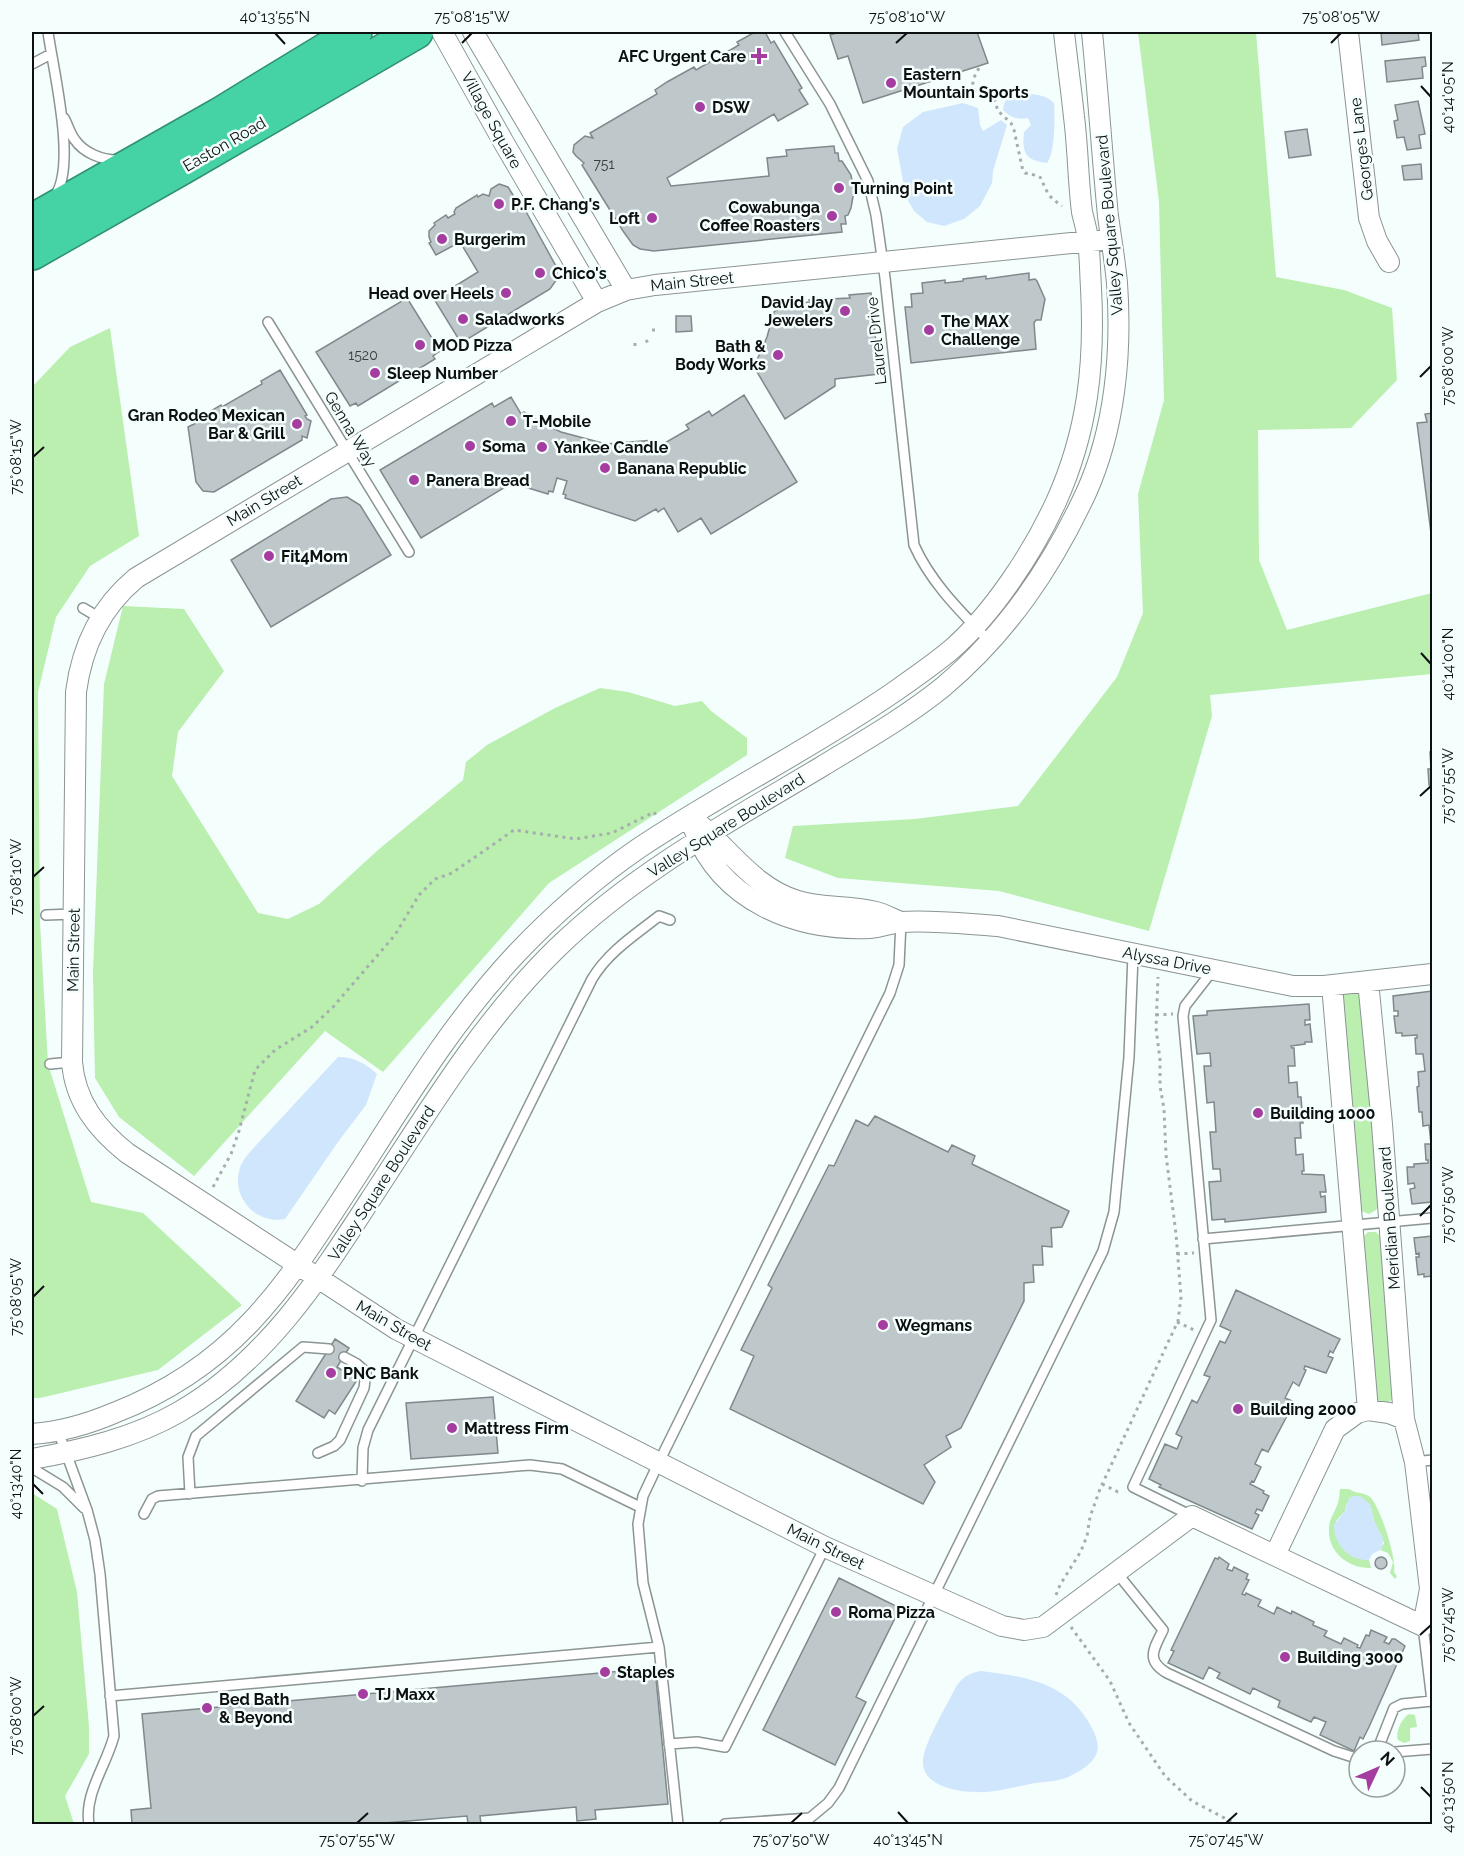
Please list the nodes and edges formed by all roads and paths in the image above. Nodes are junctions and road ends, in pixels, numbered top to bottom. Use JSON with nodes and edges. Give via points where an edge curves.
{"nodes":[{"id":1,"x":48,"y":32,"type":"edge"},
{"id":2,"x":355,"y":32,"type":"edge"},
{"id":3,"x":416,"y":32,"type":"edge"},
{"id":4,"x":442,"y":32,"type":"edge"},
{"id":5,"x":473,"y":32,"type":"edge"},
{"id":6,"x":785,"y":32,"type":"edge"},
{"id":7,"x":1064,"y":32,"type":"edge"},
{"id":8,"x":1092,"y":32,"type":"edge"},
{"id":9,"x":1348,"y":32,"type":"edge"},
{"id":10,"x":51,"y":54,"type":"junction"},
{"id":11,"x":32,"y":64,"type":"edge"},
{"id":12,"x":979,"y":68,"type":"dead end"},
{"id":13,"x":61,"y":112,"type":"junction"},
{"id":14,"x":141,"y":159,"type":"junction"},
{"id":15,"x":1066,"y":213,"type":"dead end"},
{"id":16,"x":37,"y":218,"type":"edge"},
{"id":17,"x":1111,"y":239,"type":"junction"},
{"id":18,"x":1088,"y":241,"type":"junction"},
{"id":19,"x":32,"y":253,"type":"edge"},
{"id":20,"x":883,"y":262,"type":"junction"},
{"id":21,"x":1389,"y":262,"type":"dead end"},
{"id":22,"x":626,"y":290,"type":"junction"},
{"id":23,"x":597,"y":302,"type":"junction"},
{"id":24,"x":268,"y":322,"type":"dead end"},
{"id":25,"x":347,"y":451,"type":"junction"},
{"id":26,"x":409,"y":552,"type":"dead end"},
{"id":27,"x":974,"y":625,"type":"junction"},
{"id":28,"x":990,"y":642,"type":"junction"},
{"id":29,"x":690,"y":817,"type":"junction"},
{"id":30,"x":660,"y":820,"type":"dead end"},
{"id":31,"x":704,"y":837,"type":"junction"},
{"id":32,"x":74,"y":914,"type":"junction"},
{"id":33,"x":46,"y":915,"type":"dead end"},
{"id":34,"x":670,"y":920,"type":"dead end"},
{"id":35,"x":901,"y":922,"type":"junction"},
{"id":36,"x":1133,"y":955,"type":"junction"},
{"id":37,"x":1213,"y":970,"type":"junction"},
{"id":38,"x":1432,"y":974,"type":"edge"},
{"id":39,"x":1158,"y":975,"type":"dead end"},
{"id":40,"x":1368,"y":981,"type":"junction"},
{"id":41,"x":1332,"y":986,"type":"junction"},
{"id":42,"x":72,"y":1062,"type":"junction"},
{"id":43,"x":50,"y":1064,"type":"dead end"},
{"id":44,"x":203,"y":1204,"type":"junction"},
{"id":45,"x":1432,"y":1218,"type":"edge"},
{"id":46,"x":1389,"y":1222,"type":"junction"},
{"id":47,"x":1352,"y":1226,"type":"junction"},
{"id":48,"x":1203,"y":1239,"type":"junction"},
{"id":49,"x":298,"y":1265,"type":"junction"},
{"id":50,"x":318,"y":1278,"type":"junction"},
{"id":51,"x":1177,"y":1322,"type":"junction"},
{"id":52,"x":1204,"y":1335,"type":"junction"},
{"id":53,"x":413,"y":1338,"type":"junction"},
{"id":54,"x":329,"y":1349,"type":"dead end"},
{"id":55,"x":344,"y":1357,"type":"dead end"},
{"id":56,"x":1368,"y":1410,"type":"junction"},
{"id":57,"x":1404,"y":1419,"type":"junction"},
{"id":58,"x":58,"y":1431,"type":"junction"},
{"id":59,"x":32,"y":1434,"type":"edge"},
{"id":60,"x":65,"y":1453,"type":"junction"},
{"id":61,"x":318,"y":1453,"type":"dead end"},
{"id":62,"x":32,"y":1459,"type":"edge"},
{"id":63,"x":1424,"y":1461,"type":"edge"},
{"id":64,"x":659,"y":1462,"type":"junction"},
{"id":65,"x":32,"y":1468,"type":"edge"},
{"id":66,"x":362,"y":1480,"type":"junction"},
{"id":67,"x":1102,"y":1484,"type":"junction"},
{"id":68,"x":1133,"y":1487,"type":"junction"},
{"id":69,"x":190,"y":1494,"type":"junction"},
{"id":70,"x":640,"y":1507,"type":"junction"},
{"id":71,"x":87,"y":1510,"type":"junction"},
{"id":72,"x":144,"y":1514,"type":"dead end"},
{"id":73,"x":1192,"y":1516,"type":"junction"},
{"id":74,"x":825,"y":1547,"type":"junction"},
{"id":75,"x":1275,"y":1555,"type":"junction"},
{"id":76,"x":1117,"y":1573,"type":"junction"},
{"id":77,"x":933,"y":1595,"type":"junction"},
{"id":78,"x":1062,"y":1614,"type":"junction"},
{"id":79,"x":1423,"y":1626,"type":"junction"},
{"id":80,"x":659,"y":1647,"type":"junction"},
{"id":81,"x":110,"y":1696,"type":"junction"},
{"id":82,"x":1432,"y":1701,"type":"edge"},
{"id":83,"x":1382,"y":1739,"type":"edge"},
{"id":84,"x":669,"y":1744,"type":"junction"},
{"id":85,"x":1432,"y":1749,"type":"edge"},
{"id":86,"x":1407,"y":1751,"type":"edge"},
{"id":87,"x":1347,"y":1755,"type":"edge"},
{"id":88,"x":89,"y":1824,"type":"edge"},
{"id":89,"x":678,"y":1824,"type":"edge"},
{"id":90,"x":725,"y":1824,"type":"edge"},
{"id":91,"x":1236,"y":1824,"type":"edge"}],
"edges":[{"from":1,"to":10,"type":"lane"},
{"from":2,"to":14,"type":"highway","name":"Easton Road"},
{"from":3,"to":19,"type":"highway","name":"Easton Road"},
{"from":4,"to":23,"type":"street","name":"Village Square"},
{"from":5,"to":22,"type":"street","name":"Village Square"},
{"from":6,"to":20,"type":"lane","name":"Laurel Drive","via":[[830,104],[868,181]]},
{"from":7,"to":18,"type":"street","name":"Valley Square Boulevard"},
{"from":8,"to":17,"type":"street","name":"Valley Square Boulevard"},
{"from":9,"to":21,"type":"street","name":"Georges Lane","via":[[1370,218]]},
{"from":10,"to":11,"type":"lane"},
{"from":10,"to":13,"type":"lane"},
{"from":12,"to":15,"type":"path","via":[[973,86],[980,95],[992,98],[998,111],[1011,123],[1023,171],[1037,174],[1048,195]]},
{"from":13,"to":14,"type":"lane","via":[[75,141],[92,154],[106,160]]},
{"from":13,"to":16,"type":"lane","via":[[64,171],[58,192]]},
{"from":14,"to":16,"type":"highway","name":"Easton Road"},
{"from":17,"to":18,"type":"street","name":"Main Street"},
{"from":17,"to":28,"type":"street","name":"Valley Square Boulevard","via":[[1117,285],[1117,370],[1097,464],[1050,563]]},
{"from":18,"to":20,"type":"street","name":"Main Street"},
{"from":18,"to":27,"type":"street","name":"Valley Square Boulevard","via":[[1090,387],[1071,467],[1033,546]]},
{"from":20,"to":22,"type":"street","name":"Main Street"},
{"from":20,"to":27,"type":"lane","name":"Laurel Drive","via":[[914,545],[931,577]]},
{"from":22,"to":23,"type":"street","name":"Main Street"},
{"from":23,"to":25,"type":"street","name":"Main Street"},
{"from":24,"to":25,"type":"lane","name":"Genna Way"},
{"from":25,"to":26,"type":"lane","name":"Genna Way"},
{"from":25,"to":32,"type":"street","name":"Main Street","via":[[136,578],[112,602],[91,613],[76,692]]},
{"from":27,"to":28,"type":"lane","name":"Laurel Drive"},
{"from":27,"to":29,"type":"street","name":"Valley Square Boulevard","via":[[949,651],[860,715]]},
{"from":28,"to":31,"type":"street","name":"Valley Square Boulevard","via":[[919,705]]},
{"from":29,"to":31,"type":"street","name":"Alyssa Drive"},
{"from":29,"to":49,"type":"street","name":"Valley Square Boulevard","via":[[573,898],[497,976],[460,1020]]},
{"from":30,"to":44,"type":"path","via":[[654,812],[612,833],[576,839],[514,830],[452,873],[435,879],[419,895],[395,935],[333,1007],[255,1070],[231,1154]]},
{"from":31,"to":35,"type":"street","name":"Alyssa Drive","via":[[706,856],[730,882],[761,905],[792,920],[870,928]]},
{"from":31,"to":50,"type":"street","name":"Valley Square Boulevard","via":[[602,906],[555,950],[495,1016],[455,1069]]},
{"from":32,"to":33,"type":"lane"},
{"from":32,"to":42,"type":"street","name":"Main Street"},
{"from":34,"to":53,"type":"lane","via":[[659,916],[612,952],[597,970]]},
{"from":35,"to":36,"type":"street","name":"Alyssa Drive","via":[[998,926]]},
{"from":35,"to":64,"type":"lane","via":[[899,965],[890,993]]},
{"from":36,"to":37,"type":"street","name":"Alyssa Drive"},
{"from":36,"to":77,"type":"lane","via":[[1129,1057],[1111,1226],[1103,1251]]},
{"from":37,"to":41,"type":"street","name":"Alyssa Drive","via":[[1293,986]]},
{"from":37,"to":48,"type":"lane","via":[[1188,1001],[1183,1016]]},
{"from":38,"to":40,"type":"street","name":"Alyssa Drive"},
{"from":39,"to":51,"type":"path","via":[[1160,1086],[1181,1297]]},
{"from":40,"to":41,"type":"street","name":"Alyssa Drive"},
{"from":40,"to":46,"type":"street","name":"Meridian Boulevard"},
{"from":41,"to":47,"type":"street"},
{"from":42,"to":43,"type":"lane"},
{"from":42,"to":44,"type":"street","name":"Main Street","via":[[84,1104],[107,1137]]},
{"from":44,"to":49,"type":"street","name":"Main Street"},
{"from":45,"to":46,"type":"lane"},
{"from":46,"to":47,"type":"lane"},
{"from":46,"to":57,"type":"street","name":"Meridian Boulevard"},
{"from":47,"to":48,"type":"lane"},
{"from":47,"to":56,"type":"street"},
{"from":48,"to":52,"type":"lane","via":[[1211,1320]]},
{"from":49,"to":50,"type":"street","name":"Main Street"},
{"from":49,"to":58,"type":"street","name":"Valley Square Boulevard","via":[[246,1328],[195,1372],[137,1405]]},
{"from":50,"to":53,"type":"street","name":"Main Street"},
{"from":50,"to":60,"type":"street","name":"Valley Square Boulevard","via":[[269,1340],[204,1396],[149,1427]]},
{"from":51,"to":52,"type":"path"},
{"from":51,"to":67,"type":"path"},
{"from":52,"to":68,"type":"lane"},
{"from":53,"to":64,"type":"street","name":"Main Street"},
{"from":53,"to":66,"type":"lane","via":[[365,1438]]},
{"from":54,"to":69,"type":"lane","via":[[303,1347],[196,1436],[188,1457]]},
{"from":55,"to":61,"type":"lane","via":[[366,1372],[364,1388],[340,1440]]},
{"from":56,"to":57,"type":"street"},
{"from":56,"to":75,"type":"street","via":[[1335,1429]]},
{"from":57,"to":63,"type":"street","name":"Meridian Boulevard"},
{"from":58,"to":59,"type":"street","name":"Valley Square Boulevard"},
{"from":58,"to":60,"type":"lane"},
{"from":60,"to":62,"type":"street","name":"Valley Square Boulevard"},
{"from":60,"to":71,"type":"lane"},
{"from":63,"to":79,"type":"street","name":"Meridian Boulevard","via":[[1430,1589]]},
{"from":64,"to":70,"type":"lane"},
{"from":64,"to":74,"type":"street","name":"Main Street"},
{"from":65,"to":71,"type":"lane","via":[[63,1487]]},
{"from":66,"to":69,"type":"lane"},
{"from":66,"to":70,"type":"lane","via":[[530,1466],[562,1469]]},
{"from":67,"to":68,"type":"path","via":[[1118,1492]]},
{"from":67,"to":78,"type":"path","via":[[1089,1517],[1082,1551],[1057,1592],[1056,1603]]},
{"from":68,"to":73,"type":"lane"},
{"from":69,"to":72,"type":"lane","via":[[158,1496]]},
{"from":70,"to":80,"type":"lane","via":[[643,1583]]},
{"from":71,"to":81,"type":"lane","via":[[100,1574]]},
{"from":73,"to":75,"type":"street"},
{"from":73,"to":76,"type":"street","name":"Main Street"},
{"from":74,"to":77,"type":"street","name":"Main Street"},
{"from":74,"to":84,"type":"lane","via":[[725,1747],[697,1742]]},
{"from":75,"to":79,"type":"street"},
{"from":76,"to":78,"type":"street","name":"Main Street"},
{"from":76,"to":87,"type":"lane","via":[[1163,1630],[1153,1654],[1157,1666]]},
{"from":77,"to":78,"type":"street","name":"Main Street","via":[[1014,1629],[1042,1627]]},
{"from":77,"to":90,"type":"lane","via":[[839,1788],[828,1803],[810,1818]]},
{"from":78,"to":91,"type":"path","via":[[1110,1681],[1129,1723],[1165,1776],[1192,1801]]},
{"from":79,"to":82,"type":"lane"},
{"from":80,"to":81,"type":"lane"},
{"from":80,"to":84,"type":"lane"},
{"from":81,"to":88,"type":"lane","via":[[114,1736],[90,1796]]},
{"from":82,"to":83,"type":"lane","via":[[1394,1708]]},
{"from":84,"to":89,"type":"lane"},
{"from":85,"to":86,"type":"lane"}]}
